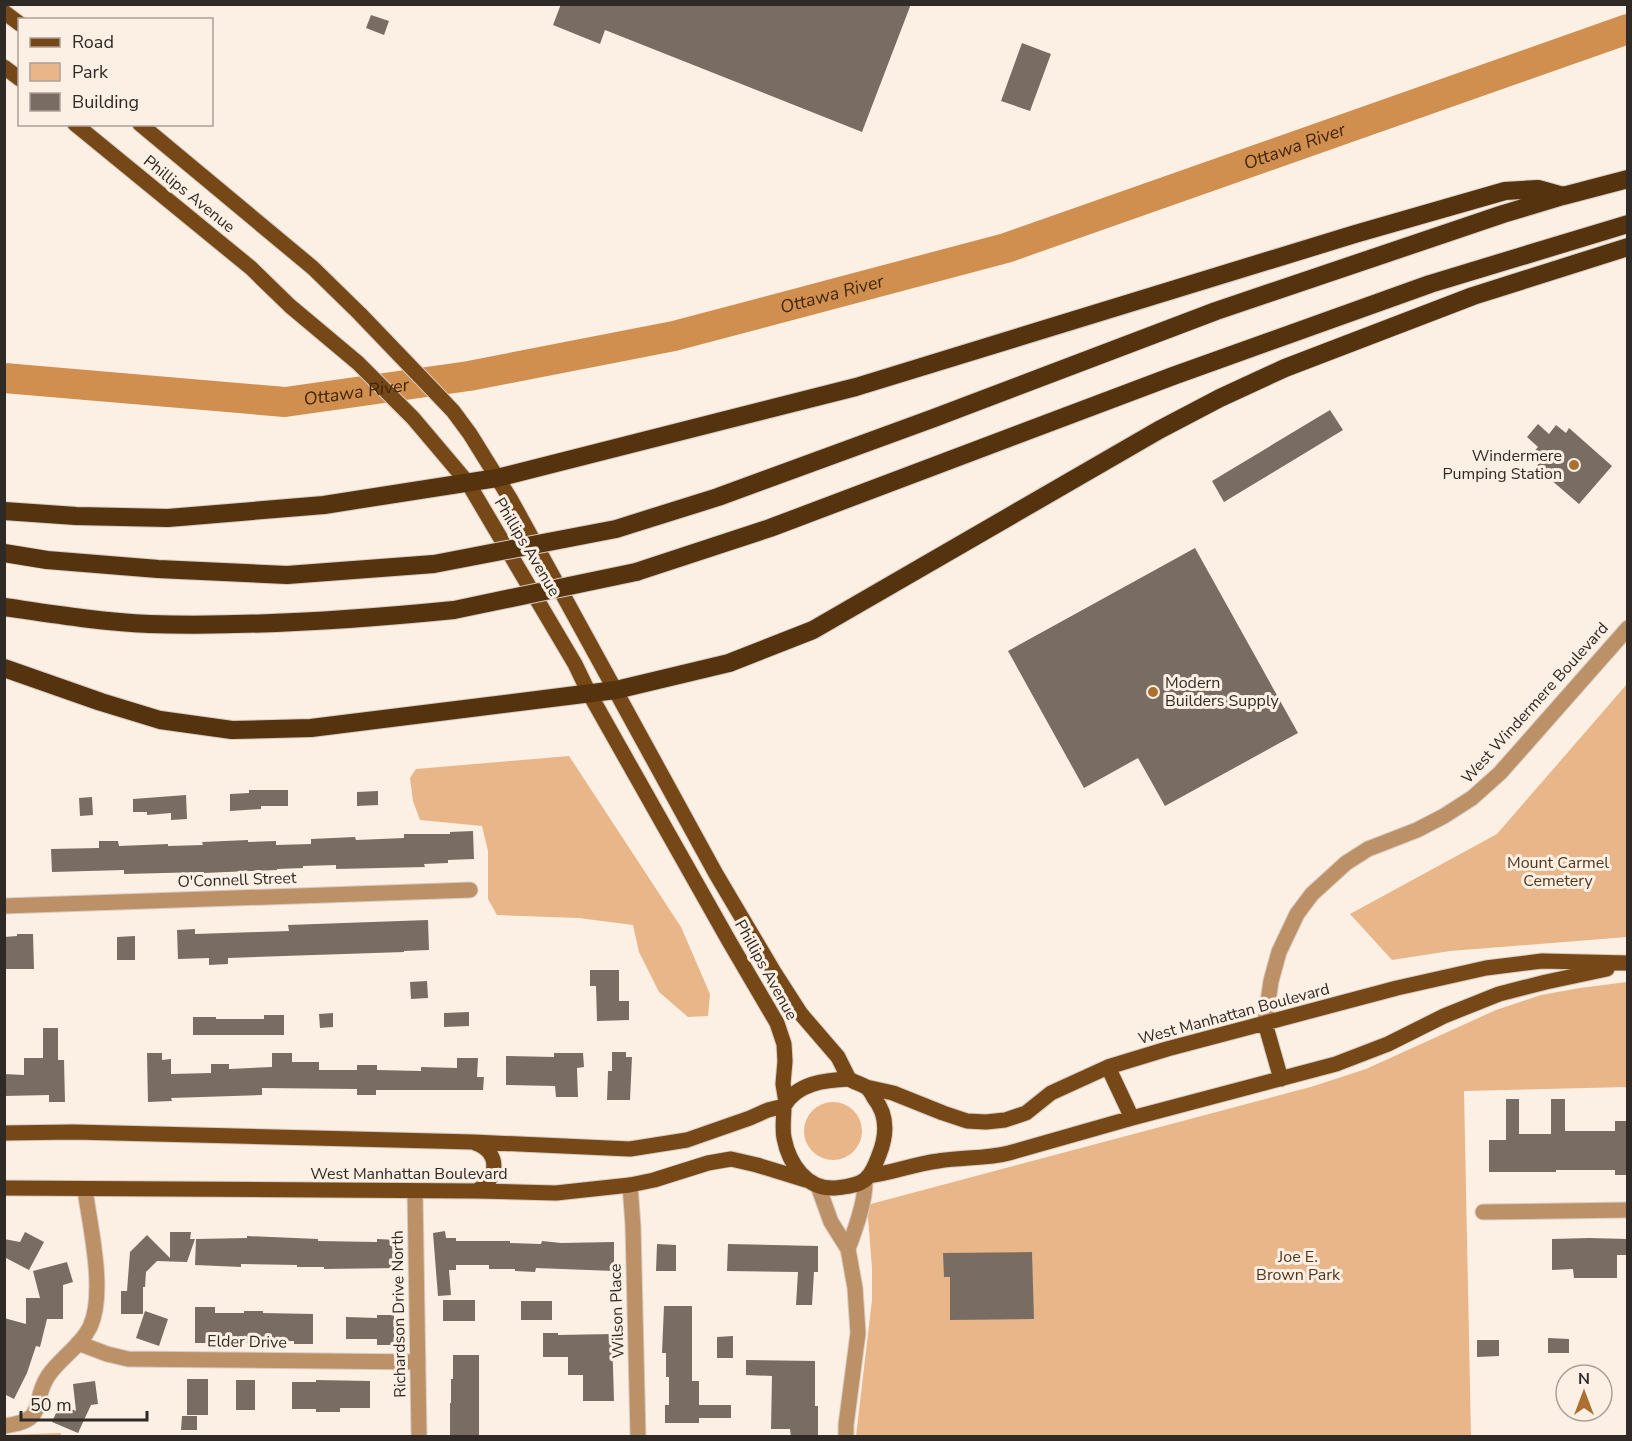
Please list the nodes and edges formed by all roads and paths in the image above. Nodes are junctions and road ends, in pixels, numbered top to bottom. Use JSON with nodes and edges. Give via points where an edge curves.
{"nodes":[{"id":1,"x":4,"y":12,"type":"edge"},
{"id":2,"x":18,"y":22,"type":"edge"},
{"id":3,"x":4,"y":67,"type":"edge"},
{"id":4,"x":18,"y":78,"type":"edge"},
{"id":5,"x":77,"y":126,"type":"edge"},
{"id":6,"x":142,"y":126,"type":"edge"},
{"id":7,"x":1628,"y":179,"type":"edge"},
{"id":8,"x":1563,"y":196,"type":"junction"},
{"id":9,"x":1628,"y":224,"type":"edge"},
{"id":10,"x":1628,"y":247,"type":"edge"},
{"id":11,"x":497,"y":478,"type":"junction"},
{"id":12,"x":468,"y":483,"type":"junction"},
{"id":13,"x":4,"y":511,"type":"edge"},
{"id":14,"x":4,"y":553,"type":"edge"},
{"id":15,"x":4,"y":607,"type":"edge"},
{"id":16,"x":1628,"y":628,"type":"edge"},
{"id":17,"x":4,"y":668,"type":"edge"},
{"id":18,"x":616,"y":690,"type":"junction"},
{"id":19,"x":589,"y":693,"type":"junction"},
{"id":20,"x":470,"y":890,"type":"dead end"},
{"id":21,"x":4,"y":906,"type":"edge"},
{"id":22,"x":1628,"y":964,"type":"edge"},
{"id":23,"x":1265,"y":1023,"type":"junction"},
{"id":24,"x":1108,"y":1067,"type":"junction"},
{"id":25,"x":849,"y":1080,"type":"junction"},
{"id":26,"x":1281,"y":1080,"type":"junction"},
{"id":27,"x":866,"y":1087,"type":"junction"},
{"id":28,"x":785,"y":1104,"type":"junction"},
{"id":29,"x":1132,"y":1118,"type":"junction"},
{"id":30,"x":4,"y":1133,"type":"edge"},
{"id":31,"x":473,"y":1142,"type":"junction"},
{"id":32,"x":866,"y":1178,"type":"junction"},
{"id":33,"x":812,"y":1183,"type":"junction"},
{"id":34,"x":630,"y":1185,"type":"junction"},
{"id":35,"x":4,"y":1188,"type":"edge"},
{"id":36,"x":85,"y":1190,"type":"junction"},
{"id":37,"x":476,"y":1191,"type":"junction"},
{"id":38,"x":415,"y":1192,"type":"junction"},
{"id":39,"x":1628,"y":1210,"type":"edge"},
{"id":40,"x":1483,"y":1212,"type":"dead end"},
{"id":41,"x":848,"y":1249,"type":"junction"},
{"id":42,"x":78,"y":1343,"type":"junction"},
{"id":43,"x":418,"y":1362,"type":"junction"},
{"id":44,"x":4,"y":1426,"type":"edge"},
{"id":45,"x":419,"y":1437,"type":"edge"},
{"id":46,"x":638,"y":1437,"type":"edge"},
{"id":47,"x":846,"y":1437,"type":"edge"}],
"edges":[{"from":1,"to":2,"type":"main road"},
{"from":3,"to":4,"type":"main road"},
{"from":5,"to":12,"type":"main road","name":"Phillips Avenue","via":[[338,345],[394,397]]},
{"from":6,"to":11,"type":"main road","name":"Phillips Avenue","via":[[314,268],[453,411]]},
{"from":7,"to":8,"type":"highway"},
{"from":8,"to":11,"type":"highway","via":[[1538,189],[1505,191],[856,387]]},
{"from":8,"to":14,"type":"highway","bridge":true,"via":[[1216,310],[718,497],[616,529],[434,564],[287,575],[158,569]]},
{"from":9,"to":15,"type":"highway","bridge":true,"via":[[1430,284],[770,528],[636,572],[454,610],[365,619],[236,625],[147,624]]},
{"from":10,"to":18,"type":"highway","via":[[1473,296],[1285,368],[1159,430],[813,630],[729,663]]},
{"from":11,"to":12,"type":"highway"},
{"from":11,"to":18,"type":"main road","name":"Phillips Avenue"},
{"from":12,"to":13,"type":"highway","via":[[324,506],[168,518]]},
{"from":12,"to":19,"type":"main road","name":"Phillips Avenue"},
{"from":16,"to":23,"type":"street","name":"West Windermere Boulevard","via":[[1500,773],[1472,798],[1417,830],[1368,849],[1312,894],[1297,914],[1279,952]]},
{"from":17,"to":19,"type":"highway","via":[[160,720],[232,730],[311,729]]},
{"from":18,"to":19,"type":"highway"},
{"from":18,"to":25,"type":"main road","name":"Phillips Avenue","via":[[774,972],[801,1014],[838,1057]]},
{"from":19,"to":28,"type":"main road","name":"Phillips Avenue","via":[[777,1023],[784,1044]]},
{"from":20,"to":21,"type":"street","name":"O'Connell Street"},
{"from":22,"to":23,"type":"main road","name":"West Manhattan Boulevard","via":[[1542,961],[1486,968]]},
{"from":22,"to":26,"type":"main road","name":"West Manhattan Boulevard","via":[[1499,994],[1361,1056]]},
{"from":23,"to":24,"type":"main road","name":"West Manhattan Boulevard"},
{"from":23,"to":26,"type":"main road"},
{"from":24,"to":27,"type":"main road","name":"West Manhattan Boulevard","via":[[1051,1094],[1026,1113],[986,1122],[967,1121]]},
{"from":24,"to":29,"type":"main road"},
{"from":25,"to":27,"type":"main road"},
{"from":25,"to":28,"type":"main road","via":[[811,1084]]},
{"from":26,"to":29,"type":"main road","name":"West Manhattan Boulevard"},
{"from":27,"to":32,"type":"main road","via":[[885,1118],[885,1134],[872,1173]]},
{"from":28,"to":31,"type":"main road","name":"West Manhattan Boulevard","via":[[687,1140],[630,1149]]},
{"from":28,"to":33,"type":"main road","via":[[784,1137],[788,1151],[795,1167]]},
{"from":29,"to":32,"type":"main road","name":"West Manhattan Boulevard","via":[[1009,1154],[937,1161]]},
{"from":30,"to":31,"type":"main road","name":"West Manhattan Boulevard"},
{"from":31,"to":37,"type":"main road","via":[[488,1150],[494,1166],[489,1182]]},
{"from":32,"to":33,"type":"main road","via":[[843,1187]]},
{"from":32,"to":41,"type":"street"},
{"from":33,"to":34,"type":"main road","name":"West Manhattan Boulevard","via":[[731,1159]]},
{"from":33,"to":41,"type":"street"},
{"from":34,"to":37,"type":"main road","name":"West Manhattan Boulevard","via":[[556,1193]]},
{"from":34,"to":46,"type":"street","name":"Wilson Place"},
{"from":35,"to":36,"type":"main road","name":"West Manhattan Boulevard"},
{"from":36,"to":38,"type":"main road","name":"West Manhattan Boulevard"},
{"from":36,"to":42,"type":"street","via":[[97,1293],[90,1327]]},
{"from":37,"to":38,"type":"main road","name":"West Manhattan Boulevard"},
{"from":38,"to":43,"type":"street","name":"Richardson Drive North"},
{"from":39,"to":40,"type":"street"},
{"from":41,"to":47,"type":"street","via":[[858,1333]]},
{"from":42,"to":43,"type":"street","name":"Elder Drive","via":[[128,1359]]},
{"from":42,"to":44,"type":"street","via":[[49,1375],[34,1414],[27,1421]]},
{"from":43,"to":45,"type":"street","name":"Richardson Drive North"}]}
